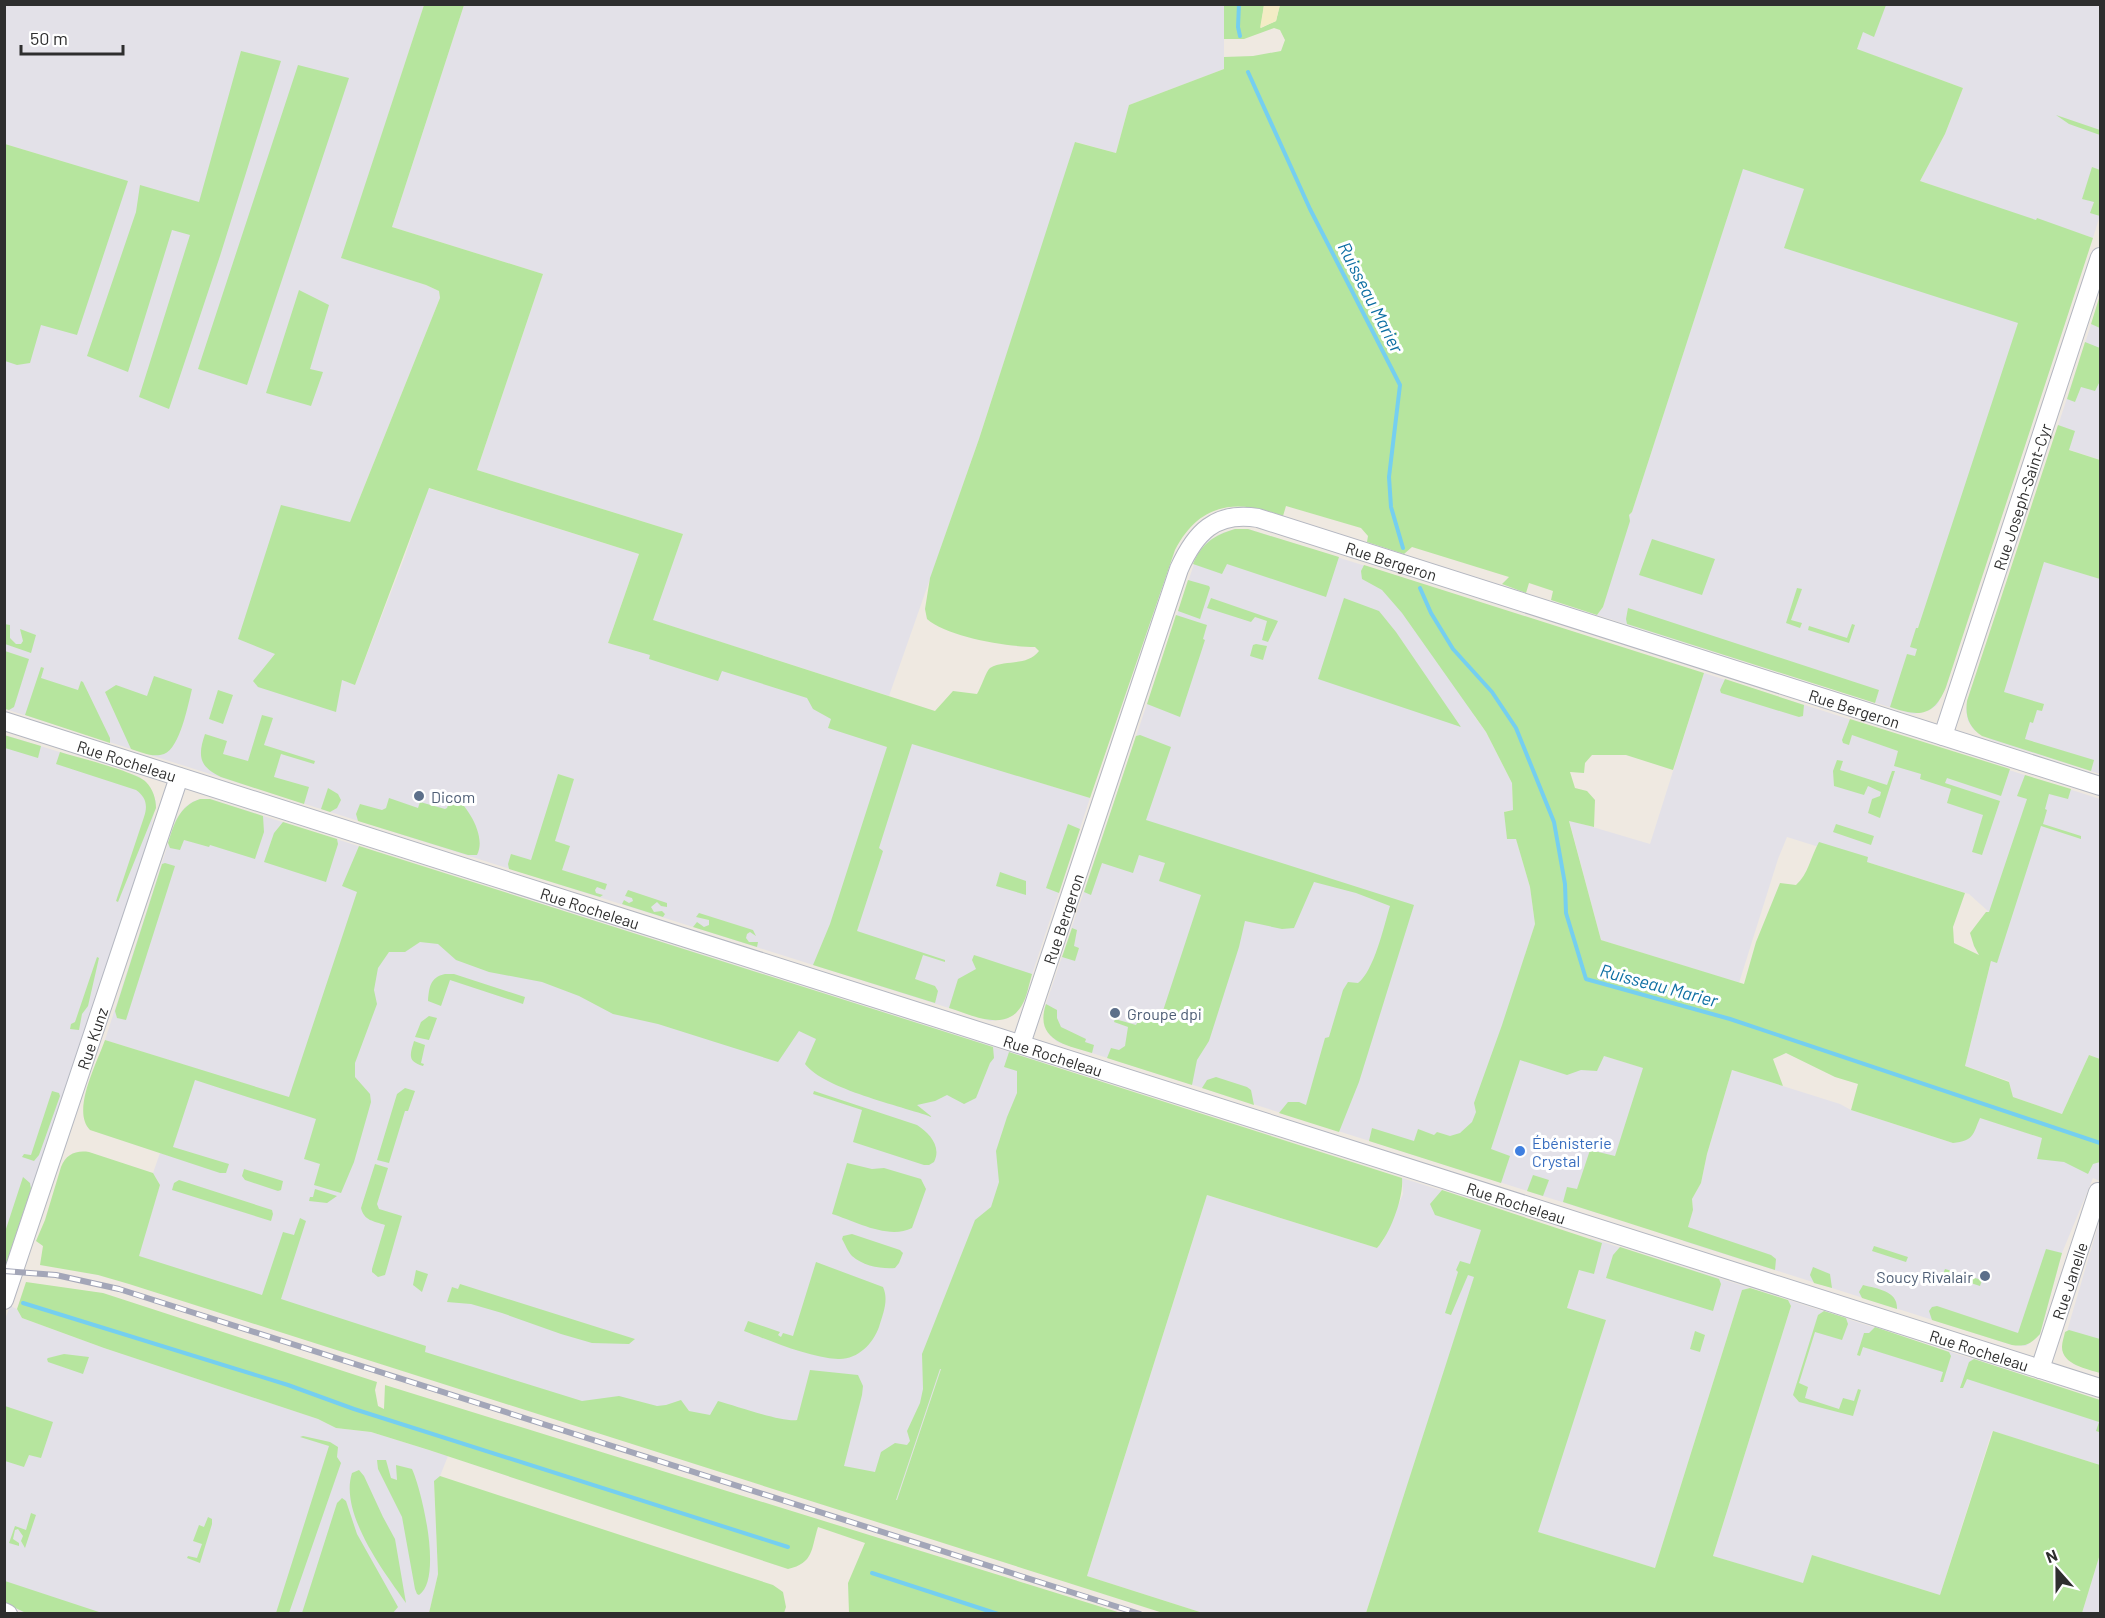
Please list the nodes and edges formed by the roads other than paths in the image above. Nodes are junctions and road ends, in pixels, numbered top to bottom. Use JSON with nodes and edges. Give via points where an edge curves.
{"nodes":[{"id":1,"x":2100,"y":257,"type":"edge"},
{"id":2,"x":4,"y":721,"type":"edge"},
{"id":3,"x":1942,"y":736,"type":"junction"},
{"id":4,"x":179,"y":777,"type":"junction"},
{"id":5,"x":2100,"y":786,"type":"edge"},
{"id":6,"x":1021,"y":1044,"type":"junction"},
{"id":7,"x":2098,"y":1192,"type":"dead end"},
{"id":8,"x":4,"y":1300,"type":"edge"},
{"id":9,"x":2040,"y":1369,"type":"junction"},
{"id":10,"x":2100,"y":1388,"type":"edge"}],
"edges":[{"from":1,"to":3,"type":"street","name":"Rue Joseph-Saint-Cyr"},
{"from":2,"to":4,"type":"street","name":"Rue Rocheleau"},
{"from":3,"to":5,"type":"street","name":"Rue Bergeron"},
{"from":3,"to":6,"type":"street","name":"Rue Bergeron","via":[[1258,518],[1228,518],[1199,534],[1179,569]]},
{"from":4,"to":6,"type":"street","name":"Rue Rocheleau"},
{"from":4,"to":8,"type":"street","name":"Rue Kunz"},
{"from":6,"to":9,"type":"street","name":"Rue Rocheleau"},
{"from":7,"to":9,"type":"street","name":"Rue Janelle"},
{"from":9,"to":10,"type":"street","name":"Rue Rocheleau"}]}
